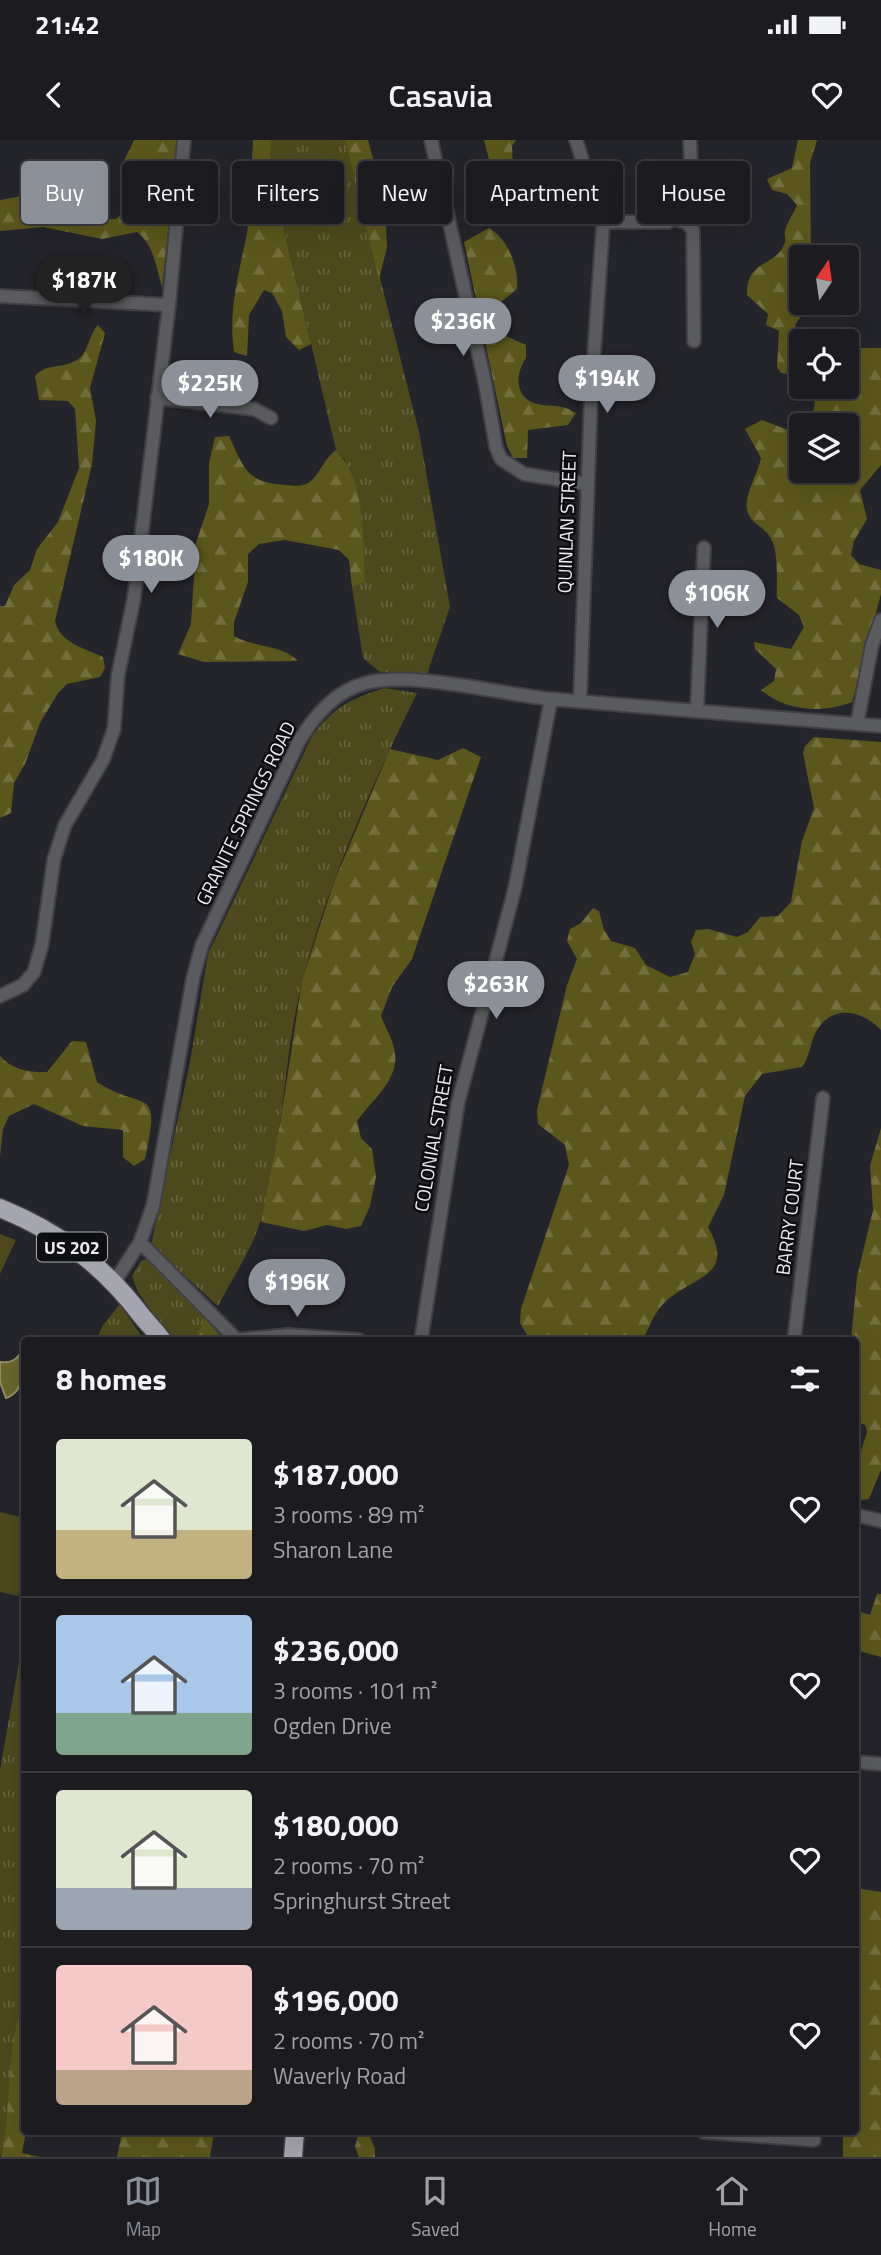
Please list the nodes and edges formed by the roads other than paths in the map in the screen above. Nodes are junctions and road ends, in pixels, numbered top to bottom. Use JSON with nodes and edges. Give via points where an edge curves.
{"nodes":[{"id":1,"x":184,"y":140,"type":"edge"},
{"id":2,"x":431,"y":140,"type":"edge"},
{"id":3,"x":576,"y":140,"type":"edge"},
{"id":4,"x":690,"y":140,"type":"edge"},
{"id":5,"x":583,"y":161,"type":"edge"},
{"id":6,"x":689,"y":161,"type":"edge"},
{"id":7,"x":602,"y":224,"type":"edge"},
{"id":8,"x":688,"y":224,"type":"edge"},
{"id":9,"x":0,"y":296,"type":"edge"},
{"id":10,"x":169,"y":305,"type":"junction"},
{"id":11,"x":694,"y":341,"type":"dead end"},
{"id":12,"x":157,"y":398,"type":"junction"},
{"id":13,"x":271,"y":418,"type":"dead end"},
{"id":14,"x":587,"y":484,"type":"junction"},
{"id":15,"x":705,"y":548,"type":"dead end"},
{"id":16,"x":881,"y":620,"type":"edge"},
{"id":17,"x":551,"y":699,"type":"junction"},
{"id":18,"x":580,"y":701,"type":"junction"},
{"id":19,"x":697,"y":710,"type":"junction"},
{"id":20,"x":857,"y":724,"type":"junction"},
{"id":21,"x":881,"y":726,"type":"edge"},
{"id":22,"x":0,"y":996,"type":"edge"},
{"id":23,"x":823,"y":1098,"type":"dead end"},
{"id":24,"x":0,"y":1208,"type":"edge"},
{"id":25,"x":140,"y":1242,"type":"junction"},
{"id":26,"x":115,"y":1281,"type":"junction"},
{"id":27,"x":160,"y":1337,"type":"edge"},
{"id":28,"x":233,"y":1337,"type":"edge"},
{"id":29,"x":267,"y":1337,"type":"edge"},
{"id":30,"x":316,"y":1337,"type":"edge"},
{"id":31,"x":421,"y":1337,"type":"edge"},
{"id":32,"x":794,"y":1337,"type":"edge"},
{"id":33,"x":859,"y":1516,"type":"edge"},
{"id":34,"x":881,"y":1521,"type":"edge"},
{"id":35,"x":859,"y":1762,"type":"edge"},
{"id":36,"x":881,"y":1764,"type":"edge"},
{"id":37,"x":295,"y":2135,"type":"edge"},
{"id":38,"x":745,"y":2135,"type":"edge"},
{"id":39,"x":814,"y":2140,"type":"dead end"},
{"id":40,"x":293,"y":2157,"type":"edge"}],
"edges":[{"from":1,"to":10,"type":"street"},
{"from":2,"to":14,"type":"street","via":[[501,459],[524,474]]},
{"from":3,"to":5,"type":"street","name":"QUINLAN STREET"},
{"from":4,"to":6,"type":"street"},
{"from":7,"to":14,"type":"street","name":"QUINLAN STREET"},
{"from":8,"to":11,"type":"street","via":[[693,230]]},
{"from":9,"to":10,"type":"street"},
{"from":10,"to":12,"type":"street"},
{"from":12,"to":13,"type":"street","via":[[254,409]]},
{"from":12,"to":22,"type":"street","via":[[114,729],[103,760],[65,825],[34,972],[23,985]]},
{"from":14,"to":18,"type":"street","name":"QUINLAN STREET"},
{"from":15,"to":19,"type":"street"},
{"from":16,"to":20,"type":"street"},
{"from":17,"to":18,"type":"street","name":"GRANITE SPRINGS ROAD"},
{"from":17,"to":25,"type":"street","name":"GRANITE SPRINGS ROAD","via":[[379,680],[344,692],[312,720],[278,783],[197,961],[153,1206]]},
{"from":17,"to":31,"type":"street","name":"COLONIAL STREET","via":[[515,888],[463,1078]]},
{"from":18,"to":19,"type":"street","name":"GRANITE SPRINGS ROAD"},
{"from":19,"to":20,"type":"street","name":"GRANITE SPRINGS ROAD"},
{"from":20,"to":21,"type":"street","name":"GRANITE SPRINGS ROAD"},
{"from":23,"to":32,"type":"street","name":"BARRY COURT"},
{"from":24,"to":26,"type":"highway","number":"US 202","via":[[67,1243]]},
{"from":25,"to":26,"type":"street","name":"GRANITE SPRINGS ROAD"},
{"from":25,"to":28,"type":"street"},
{"from":26,"to":27,"type":"highway","number":"US 202"},
{"from":29,"to":30,"type":"street"},
{"from":33,"to":34,"type":"street"},
{"from":35,"to":36,"type":"street"},
{"from":37,"to":40,"type":"highway"},
{"from":38,"to":39,"type":"street"}]}
